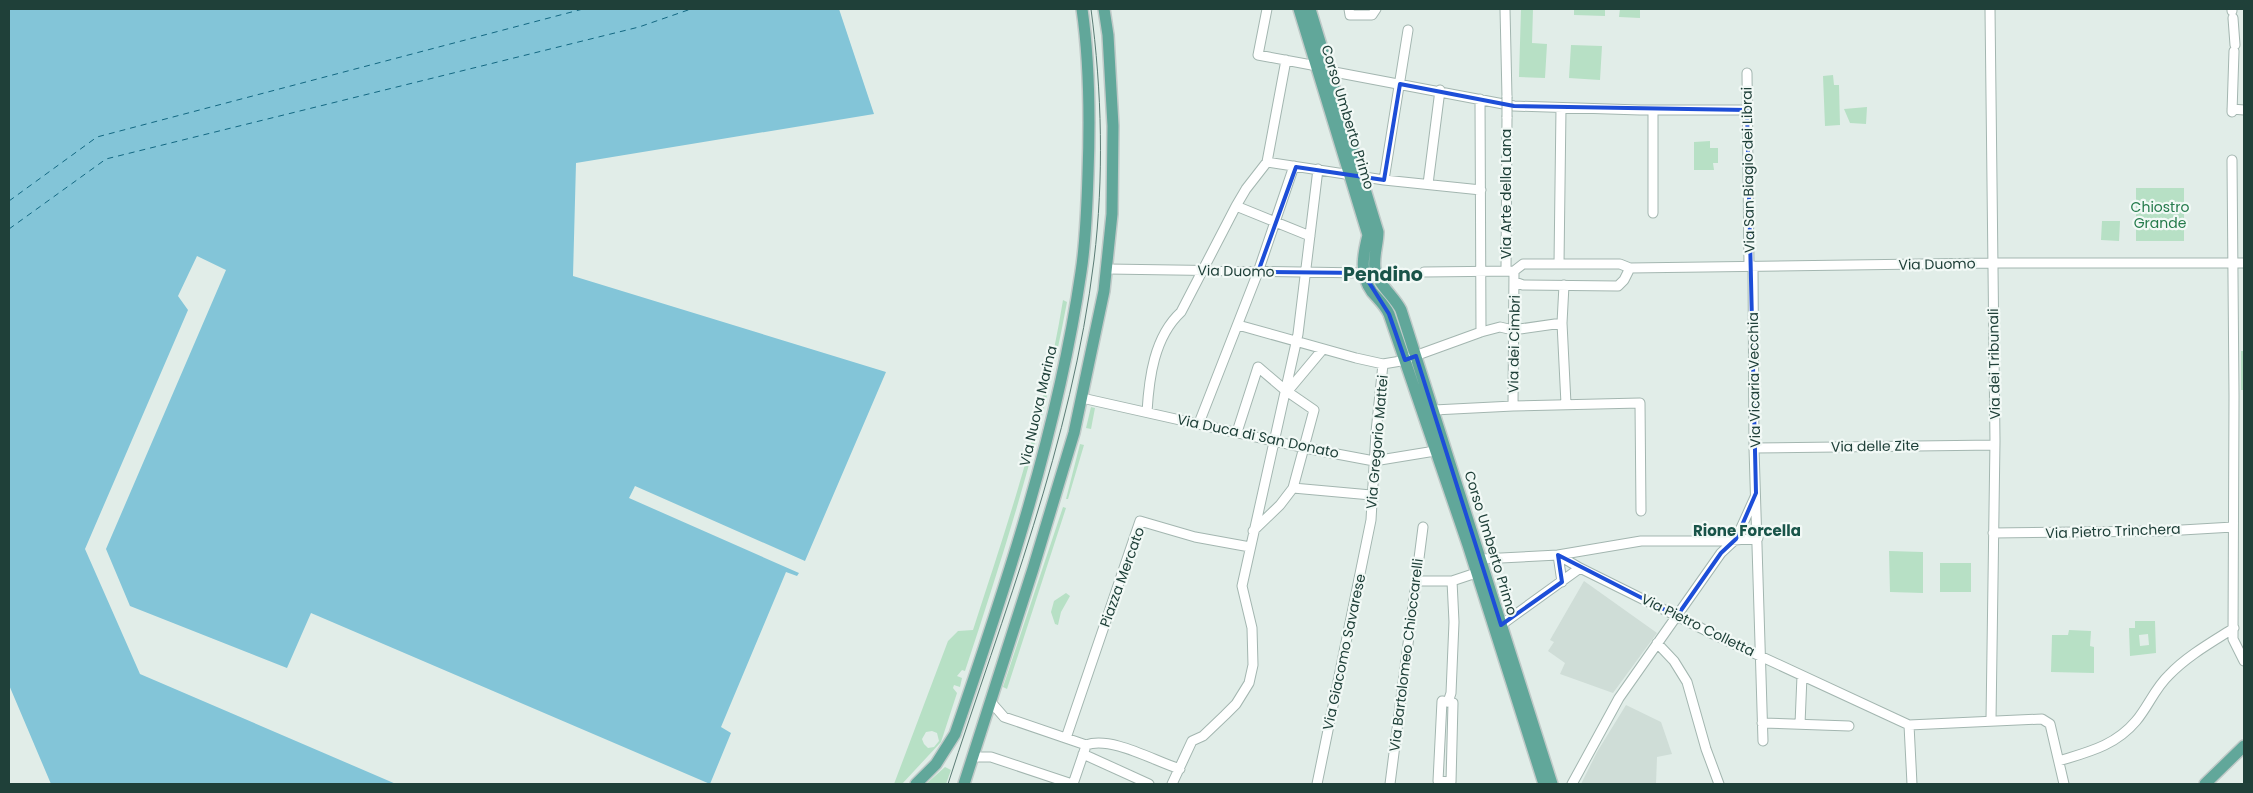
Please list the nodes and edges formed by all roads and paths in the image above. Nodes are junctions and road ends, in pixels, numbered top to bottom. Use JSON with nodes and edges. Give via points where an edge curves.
{"nodes":[{"id":1,"x":1082,"y":9,"type":"edge"},
{"id":2,"x":1104,"y":9,"type":"edge"},
{"id":3,"x":1267,"y":9,"type":"edge"},
{"id":4,"x":1299,"y":9,"type":"edge"},
{"id":5,"x":1310,"y":9,"type":"edge"},
{"id":6,"x":1505,"y":9,"type":"edge"},
{"id":7,"x":1990,"y":9,"type":"edge"},
{"id":8,"x":1349,"y":12,"type":"edge"},
{"id":9,"x":1374,"y":12,"type":"edge"},
{"id":10,"x":2233,"y":12,"type":"edge"},
{"id":11,"x":1408,"y":30,"type":"dead end"},
{"id":12,"x":1286,"y":60,"type":"junction"},
{"id":13,"x":1317,"y":66,"type":"junction"},
{"id":14,"x":1329,"y":71,"type":"junction"},
{"id":15,"x":1747,"y":73,"type":"dead end"},
{"id":16,"x":1400,"y":84,"type":"junction"},
{"id":17,"x":1440,"y":90,"type":"junction"},
{"id":18,"x":1480,"y":99,"type":"junction"},
{"id":19,"x":1504,"y":100,"type":"junction"},
{"id":20,"x":1560,"y":108,"type":"junction"},
{"id":21,"x":1652,"y":110,"type":"junction"},
{"id":22,"x":1747,"y":110,"type":"junction"},
{"id":23,"x":2244,"y":110,"type":"edge"},
{"id":24,"x":2232,"y":160,"type":"dead end"},
{"id":25,"x":1267,"y":162,"type":"junction"},
{"id":26,"x":1294,"y":166,"type":"junction"},
{"id":27,"x":1318,"y":169,"type":"junction"},
{"id":28,"x":1355,"y":174,"type":"junction"},
{"id":29,"x":1384,"y":180,"type":"junction"},
{"id":30,"x":1428,"y":184,"type":"junction"},
{"id":31,"x":1481,"y":190,"type":"junction"},
{"id":32,"x":1236,"y":206,"type":"junction"},
{"id":33,"x":1653,"y":213,"type":"dead end"},
{"id":34,"x":1275,"y":223,"type":"junction"},
{"id":35,"x":1373,"y":234,"type":"junction"},
{"id":36,"x":1310,"y":236,"type":"junction"},
{"id":37,"x":2232,"y":262,"type":"junction"},
{"id":38,"x":1993,"y":263,"type":"junction"},
{"id":39,"x":2244,"y":263,"type":"edge"},
{"id":40,"x":1559,"y":264,"type":"junction"},
{"id":41,"x":1751,"y":266,"type":"junction"},
{"id":42,"x":1630,"y":268,"type":"junction"},
{"id":43,"x":1108,"y":269,"type":"junction"},
{"id":44,"x":1202,"y":270,"type":"junction"},
{"id":45,"x":1480,"y":270,"type":"junction"},
{"id":46,"x":1510,"y":271,"type":"junction"},
{"id":47,"x":1258,"y":272,"type":"junction"},
{"id":48,"x":1305,"y":272,"type":"junction"},
{"id":49,"x":1424,"y":272,"type":"dead end"},
{"id":50,"x":1363,"y":273,"type":"junction"},
{"id":51,"x":1515,"y":282,"type":"junction"},
{"id":52,"x":1564,"y":285,"type":"junction"},
{"id":53,"x":1562,"y":323,"type":"junction"},
{"id":54,"x":1238,"y":326,"type":"junction"},
{"id":55,"x":1513,"y":330,"type":"junction"},
{"id":56,"x":1481,"y":332,"type":"junction"},
{"id":57,"x":1296,"y":341,"type":"junction"},
{"id":58,"x":1325,"y":349,"type":"junction"},
{"id":59,"x":1411,"y":358,"type":"junction"},
{"id":60,"x":1383,"y":364,"type":"junction"},
{"id":61,"x":1286,"y":391,"type":"junction"},
{"id":62,"x":1082,"y":398,"type":"junction"},
{"id":63,"x":1566,"y":404,"type":"junction"},
{"id":64,"x":1513,"y":406,"type":"junction"},
{"id":65,"x":1434,"y":410,"type":"junction"},
{"id":66,"x":1147,"y":412,"type":"junction"},
{"id":67,"x":1199,"y":423,"type":"junction"},
{"id":68,"x":1237,"y":432,"type":"junction"},
{"id":69,"x":1274,"y":441,"type":"junction"},
{"id":70,"x":1995,"y":445,"type":"junction"},
{"id":71,"x":1304,"y":448,"type":"junction"},
{"id":72,"x":1754,"y":448,"type":"junction"},
{"id":73,"x":1435,"y":451,"type":"junction"},
{"id":74,"x":1374,"y":460,"type":"junction"},
{"id":75,"x":1293,"y":488,"type":"junction"},
{"id":76,"x":1756,"y":493,"type":"junction"},
{"id":77,"x":1371,"y":496,"type":"junction"},
{"id":78,"x":1641,"y":510,"type":"dead end"},
{"id":79,"x":1371,"y":520,"type":"joint"},
{"id":80,"x":1422,"y":526,"type":"dead end"},
{"id":81,"x":2234,"y":527,"type":"junction"},
{"id":82,"x":1253,"y":532,"type":"junction"},
{"id":83,"x":1993,"y":533,"type":"junction"},
{"id":84,"x":1758,"y":538,"type":"junction"},
{"id":85,"x":1736,"y":539,"type":"junction"},
{"id":86,"x":1250,"y":547,"type":"junction"},
{"id":87,"x":1558,"y":555,"type":"junction"},
{"id":88,"x":1481,"y":559,"type":"junction"},
{"id":89,"x":1580,"y":568,"type":"junction"},
{"id":90,"x":1476,"y":574,"type":"junction"},
{"id":91,"x":1416,"y":581,"type":"junction"},
{"id":92,"x":1452,"y":581,"type":"junction"},
{"id":93,"x":1562,"y":582,"type":"junction"},
{"id":94,"x":1677,"y":616,"type":"junction"},
{"id":95,"x":1501,"y":625,"type":"junction"},
{"id":96,"x":2234,"y":628,"type":"junction"},
{"id":97,"x":1657,"y":643,"type":"junction"},
{"id":98,"x":1760,"y":656,"type":"junction"},
{"id":99,"x":2244,"y":661,"type":"edge"},
{"id":100,"x":1802,"y":676,"type":"junction"},
{"id":101,"x":990,"y":702,"type":"junction"},
{"id":102,"x":1448,"y":702,"type":"junction"},
{"id":103,"x":1991,"y":720,"type":"junction"},
{"id":104,"x":1762,"y":723,"type":"junction"},
{"id":105,"x":1800,"y":724,"type":"junction"},
{"id":106,"x":1909,"y":725,"type":"junction"},
{"id":107,"x":1849,"y":726,"type":"dead end"},
{"id":108,"x":1066,"y":738,"type":"junction"},
{"id":109,"x":1763,"y":741,"type":"dead end"},
{"id":110,"x":1086,"y":745,"type":"junction"},
{"id":111,"x":2244,"y":746,"type":"edge"},
{"id":112,"x":1083,"y":754,"type":"junction"},
{"id":113,"x":973,"y":757,"type":"junction"},
{"id":114,"x":2059,"y":761,"type":"junction"},
{"id":115,"x":1180,"y":769,"type":"junction"},
{"id":116,"x":1437,"y":783,"type":"edge"},
{"id":117,"x":916,"y":784,"type":"edge"},
{"id":118,"x":964,"y":784,"type":"edge"},
{"id":119,"x":1072,"y":784,"type":"edge"},
{"id":120,"x":1149,"y":784,"type":"edge"},
{"id":121,"x":1172,"y":784,"type":"edge"},
{"id":122,"x":1317,"y":784,"type":"edge"},
{"id":123,"x":1390,"y":784,"type":"edge"},
{"id":124,"x":1544,"y":784,"type":"edge"},
{"id":125,"x":1552,"y":784,"type":"edge"},
{"id":126,"x":1572,"y":784,"type":"edge"},
{"id":127,"x":1719,"y":784,"type":"edge"},
{"id":128,"x":1912,"y":784,"type":"edge"},
{"id":129,"x":2064,"y":784,"type":"edge"},
{"id":130,"x":2205,"y":784,"type":"edge"}],
"edges":[{"from":1,"to":117,"type":"main road","name":"Via Nuova Marina","via":[[1090,99],[1086,217],[1082,272],[1060,386],[1031,502],[955,734],[936,764]]},
{"from":2,"to":43,"type":"main road","via":[[1113,126]]},
{"from":3,"to":12,"type":"street","via":[[1258,55]]},
{"from":4,"to":13,"type":"main road","name":"Corso Umberto Primo"},
{"from":5,"to":14,"type":"main road","name":"Corso Umberto Primo"},
{"from":6,"to":19,"type":"street","name":"Via Arte della Lana"},
{"from":7,"to":38,"type":"street","name":"Via dei Tribunali"},
{"from":8,"to":9,"type":"street"},
{"from":10,"to":23,"type":"street","via":[[2232,111]]},
{"from":11,"to":16,"type":"street"},
{"from":12,"to":13,"type":"street"},
{"from":12,"to":25,"type":"street"},
{"from":13,"to":28,"type":"main road","name":"Corso Umberto Primo"},
{"from":14,"to":16,"type":"street"},
{"from":14,"to":28,"type":"main road","name":"Corso Umberto Primo"},
{"from":15,"to":22,"type":"street","name":"Via San Biagio dei Librai"},
{"from":16,"to":17,"type":"street"},
{"from":16,"to":29,"type":"street"},
{"from":17,"to":18,"type":"street"},
{"from":17,"to":30,"type":"street"},
{"from":18,"to":19,"type":"street"},
{"from":18,"to":31,"type":"street"},
{"from":19,"to":20,"type":"street","via":[[1514,106]]},
{"from":19,"to":46,"type":"street","name":"Via Arte della Lana","bridge":true},
{"from":20,"to":21,"type":"street"},
{"from":20,"to":40,"type":"street"},
{"from":21,"to":22,"type":"street"},
{"from":21,"to":33,"type":"street"},
{"from":22,"to":41,"type":"street","name":"Via San Biagio dei Librai"},
{"from":24,"to":37,"type":"street"},
{"from":25,"to":26,"type":"street"},
{"from":25,"to":32,"type":"street"},
{"from":26,"to":27,"type":"street"},
{"from":26,"to":34,"type":"street"},
{"from":27,"to":28,"type":"street"},
{"from":27,"to":36,"type":"street"},
{"from":28,"to":29,"type":"street"},
{"from":28,"to":35,"type":"main road","name":"Corso Umberto Primo"},
{"from":29,"to":30,"type":"street"},
{"from":30,"to":31,"type":"street"},
{"from":31,"to":45,"type":"street"},
{"from":32,"to":34,"type":"street"},
{"from":32,"to":44,"type":"street"},
{"from":34,"to":36,"type":"street"},
{"from":34,"to":47,"type":"street"},
{"from":35,"to":50,"type":"main road","via":[[1363,261]]},
{"from":35,"to":59,"type":"main road","name":"Corso Umberto Primo","via":[[1375,269],[1401,310]]},
{"from":36,"to":48,"type":"street"},
{"from":37,"to":38,"type":"street","name":"Via Duomo"},
{"from":37,"to":39,"type":"street","name":"Via Duomo"},
{"from":37,"to":81,"type":"street"},
{"from":38,"to":41,"type":"street","name":"Via Duomo"},
{"from":38,"to":70,"type":"street","name":"Via dei Tribunali"},
{"from":40,"to":42,"type":"street","name":"Via Duomo","via":[[1620,264]]},
{"from":40,"to":46,"type":"street","name":"Via Duomo","via":[[1523,264]]},
{"from":41,"to":42,"type":"street","name":"Via Duomo"},
{"from":41,"to":72,"type":"street","name":"Via Vicaria Vecchia"},
{"from":42,"to":52,"type":"street","via":[[1618,286]]},
{"from":43,"to":44,"type":"street","name":"Via Duomo"},
{"from":43,"to":62,"type":"main road"},
{"from":44,"to":47,"type":"street","name":"Via Duomo"},
{"from":44,"to":66,"type":"street","via":[[1181,312],[1162,340],[1152,366]]},
{"from":45,"to":46,"type":"street","name":"Via Duomo"},
{"from":45,"to":49,"type":"street","name":"Via Duomo"},
{"from":45,"to":56,"type":"street"},
{"from":46,"to":51,"type":"street"},
{"from":47,"to":48,"type":"street","name":"Via Duomo"},
{"from":47,"to":54,"type":"street"},
{"from":48,"to":50,"type":"street","name":"Via Duomo"},
{"from":48,"to":57,"type":"street"},
{"from":50,"to":59,"type":"main road","name":"Corso Umberto Primo"},
{"from":51,"to":52,"type":"street","via":[[1523,285]]},
{"from":51,"to":55,"type":"street","name":"Via dei Cimbri"},
{"from":52,"to":53,"type":"street"},
{"from":53,"to":55,"type":"street"},
{"from":53,"to":63,"type":"street"},
{"from":54,"to":57,"type":"street"},
{"from":54,"to":67,"type":"street"},
{"from":55,"to":56,"type":"street","via":[[1500,327]]},
{"from":55,"to":64,"type":"street","name":"Via dei Cimbri"},
{"from":56,"to":59,"type":"street"},
{"from":57,"to":58,"type":"street"},
{"from":57,"to":61,"type":"street"},
{"from":58,"to":60,"type":"street"},
{"from":58,"to":61,"type":"street"},
{"from":59,"to":60,"type":"street"},
{"from":59,"to":65,"type":"main road","name":"Corso Umberto Primo"},
{"from":59,"to":73,"type":"main road","name":"Corso Umberto Primo"},
{"from":60,"to":74,"type":"street","name":"Via Gregorio Mattei"},
{"from":61,"to":68,"type":"street","via":[[1258,366]]},
{"from":61,"to":69,"type":"street"},
{"from":61,"to":71,"type":"street","via":[[1314,410]]},
{"from":62,"to":66,"type":"street","name":"Via Duca di San Donato"},
{"from":62,"to":101,"type":"main road","via":[[1033,569]]},
{"from":63,"to":64,"type":"street"},
{"from":63,"to":78,"type":"street","via":[[1640,403]]},
{"from":64,"to":65,"type":"street"},
{"from":65,"to":88,"type":"main road","name":"Corso Umberto Primo"},
{"from":66,"to":67,"type":"street","name":"Via Duca di San Donato"},
{"from":67,"to":68,"type":"street","name":"Via Duca di San Donato"},
{"from":68,"to":69,"type":"street","name":"Via Duca di San Donato"},
{"from":69,"to":71,"type":"street","name":"Via Duca di San Donato"},
{"from":69,"to":82,"type":"street"},
{"from":70,"to":72,"type":"street","name":"Via delle Zite"},
{"from":70,"to":83,"type":"street","name":"Via dei Tribunali"},
{"from":71,"to":74,"type":"street","name":"Via Duca di San Donato"},
{"from":71,"to":75,"type":"street"},
{"from":72,"to":76,"type":"street","name":"Via Vicaria Vecchia"},
{"from":73,"to":74,"type":"street","name":"Via Duca di San Donato"},
{"from":73,"to":90,"type":"main road","name":"Corso Umberto Primo"},
{"from":74,"to":77,"type":"street","name":"Via Gregorio Mattei"},
{"from":75,"to":77,"type":"street"},
{"from":75,"to":82,"type":"street"},
{"from":76,"to":84,"type":"street","name":"Via Vicaria Vecchia"},
{"from":76,"to":85,"type":"street"},
{"from":77,"to":79,"type":"street","name":"Via Gregorio Mattei"},
{"from":79,"to":122,"type":"street","name":"Via Giacomo Savarese"},
{"from":80,"to":91,"type":"street","name":"Via Bartolomeo Chioccarelli"},
{"from":81,"to":83,"type":"street","name":"Via Pietro Trinchera"},
{"from":81,"to":96,"type":"street"},
{"from":82,"to":86,"type":"street"},
{"from":83,"to":103,"type":"street","name":"Via dei Tribunali"},
{"from":84,"to":85,"type":"street"},
{"from":84,"to":98,"type":"street","name":"Via Vicaria Vecchia"},
{"from":85,"to":87,"type":"street","via":[[1641,541]]},
{"from":85,"to":94,"type":"street","via":[[1721,553]]},
{"from":86,"to":108,"type":"street","name":"Piazza Mercato","via":[[1195,537],[1140,521]]},
{"from":86,"to":115,"type":"street","via":[[1242,586],[1252,628],[1253,665],[1249,683],[1236,704],[1203,736],[1192,741]]},
{"from":87,"to":88,"type":"street"},
{"from":87,"to":89,"type":"street","name":"Via Pietro Colletta"},
{"from":87,"to":93,"type":"street"},
{"from":88,"to":95,"type":"main road","name":"Corso Umberto Primo"},
{"from":89,"to":93,"type":"street"},
{"from":89,"to":94,"type":"street","name":"Via Pietro Colletta"},
{"from":90,"to":92,"type":"street"},
{"from":90,"to":124,"type":"main road","name":"Corso Umberto Primo"},
{"from":91,"to":92,"type":"street"},
{"from":91,"to":123,"type":"street","name":"Via Bartolomeo Chioccarelli"},
{"from":92,"to":102,"type":"street","via":[[1454,622]]},
{"from":93,"to":95,"type":"street"},
{"from":94,"to":97,"type":"street"},
{"from":94,"to":98,"type":"street","name":"Via Pietro Colletta"},
{"from":95,"to":125,"type":"main road","name":"Corso Umberto Primo"},
{"from":96,"to":99,"type":"street","via":[[2233,639]]},
{"from":96,"to":114,"type":"street","via":[[2195,653],[2169,675],[2136,722],[2113,742]]},
{"from":97,"to":126,"type":"street","via":[[1619,698]]},
{"from":97,"to":127,"type":"street","via":[[1687,682]]},
{"from":98,"to":100,"type":"street","name":"Via Pietro Colletta"},
{"from":98,"to":104,"type":"street","name":"Via Vicaria Vecchia"},
{"from":100,"to":105,"type":"street"},
{"from":100,"to":106,"type":"street","name":"Via Pietro Colletta"},
{"from":101,"to":108,"type":"street","via":[[1004,717]]},
{"from":101,"to":113,"type":"main road"},
{"from":102,"to":116,"type":"street","via":[[1442,701]]},
{"from":102,"to":116,"type":"street","via":[[1454,703],[1452,782]]},
{"from":103,"to":106,"type":"street"},
{"from":103,"to":114,"type":"street","via":[[2042,719],[2050,724]]},
{"from":104,"to":105,"type":"street"},
{"from":104,"to":109,"type":"street","name":"Via Vicaria Vecchia"},
{"from":105,"to":107,"type":"street"},
{"from":106,"to":128,"type":"street"},
{"from":108,"to":110,"type":"street"},
{"from":110,"to":112,"type":"street"},
{"from":110,"to":115,"type":"street","via":[[1098,742],[1115,745]]},
{"from":111,"to":130,"type":"main road"},
{"from":112,"to":119,"type":"street"},
{"from":112,"to":120,"type":"street"},
{"from":113,"to":118,"type":"main road"},
{"from":113,"to":119,"type":"street","via":[[991,757]]},
{"from":114,"to":129,"type":"street"},
{"from":115,"to":121,"type":"street"}]}
